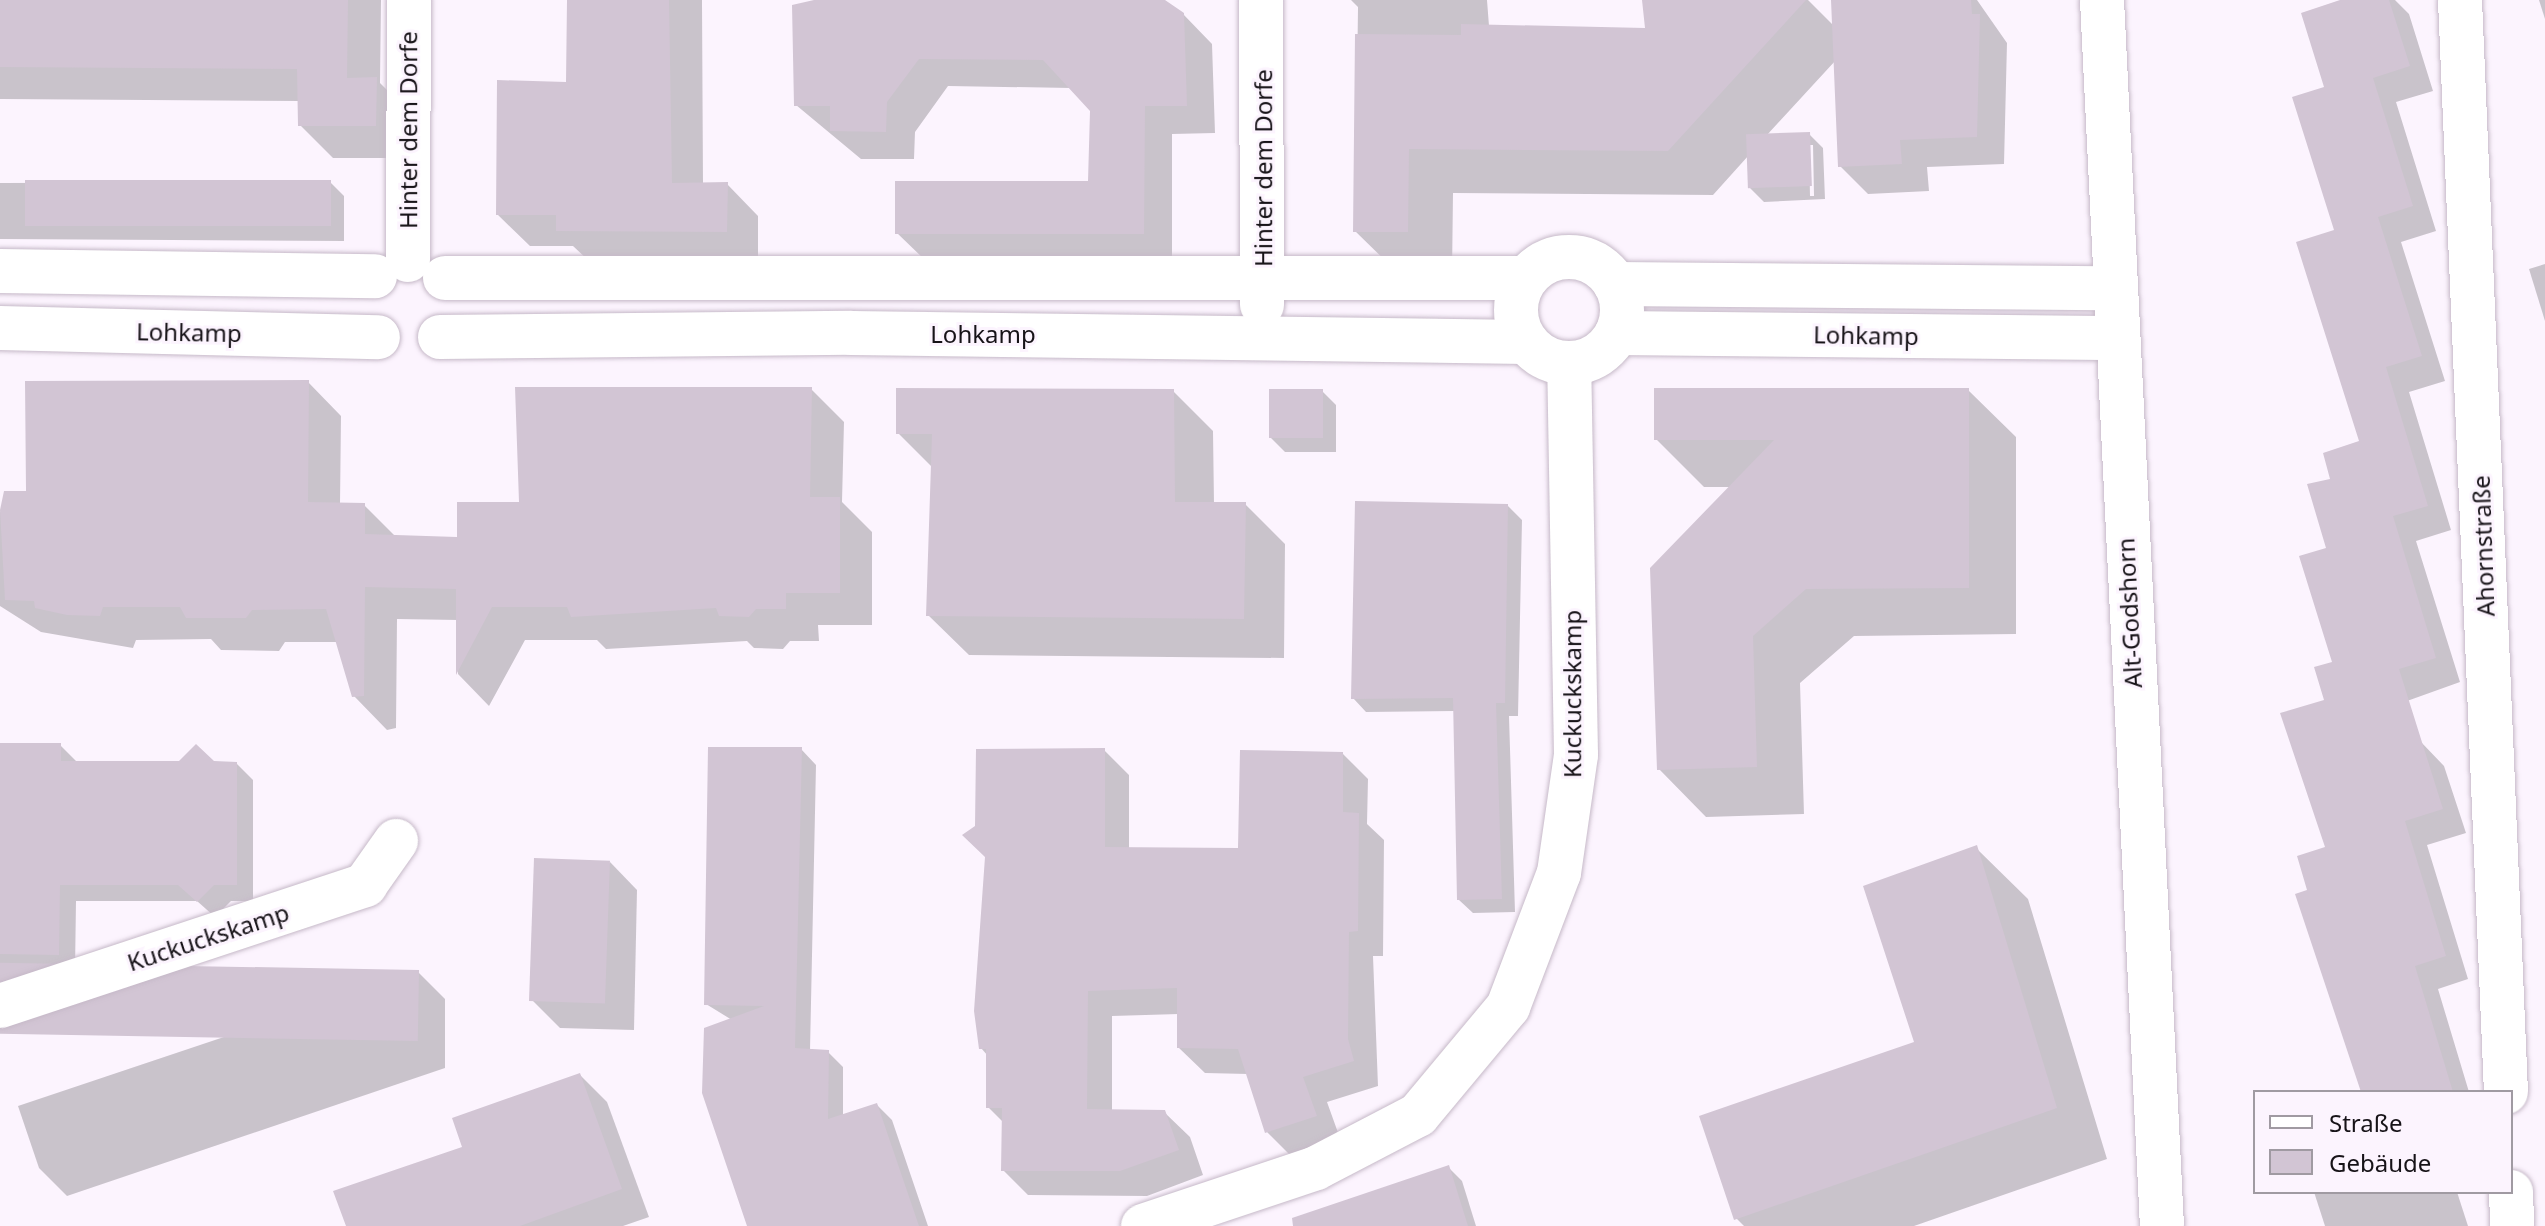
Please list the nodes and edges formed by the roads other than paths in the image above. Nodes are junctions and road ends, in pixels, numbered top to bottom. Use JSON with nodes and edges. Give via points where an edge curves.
{"nodes":[{"id":1,"x":409,"y":0,"type":"edge"},
{"id":2,"x":1261,"y":0,"type":"edge"},
{"id":3,"x":2102,"y":0,"type":"edge"},
{"id":4,"x":2460,"y":0,"type":"edge"},
{"id":5,"x":0,"y":271,"type":"edge"},
{"id":6,"x":409,"y":271,"type":"junction"},
{"id":7,"x":1264,"y":276,"type":"junction"},
{"id":8,"x":1526,"y":278,"type":"junction"},
{"id":9,"x":1615,"y":284,"type":"junction"},
{"id":10,"x":2112,"y":288,"type":"junction"},
{"id":11,"x":0,"y":328,"type":"edge"},
{"id":12,"x":1617,"y":333,"type":"junction"},
{"id":13,"x":1261,"y":336,"type":"junction"},
{"id":14,"x":378,"y":337,"type":"junction"},
{"id":15,"x":440,"y":337,"type":"junction"},
{"id":16,"x":2115,"y":338,"type":"junction"},
{"id":17,"x":1526,"y":342,"type":"junction"},
{"id":18,"x":1569,"y":364,"type":"junction"},
{"id":19,"x":396,"y":841,"type":"dead end"},
{"id":20,"x":0,"y":1006,"type":"edge"},
{"id":21,"x":2506,"y":1090,"type":"edge"},
{"id":22,"x":2511,"y":1194,"type":"edge"},
{"id":23,"x":1143,"y":1226,"type":"edge"},
{"id":24,"x":2162,"y":1226,"type":"edge"},
{"id":25,"x":2512,"y":1226,"type":"edge"}],
"edges":[{"from":1,"to":6,"type":"street","name":"Hinter dem Dorfe"},
{"from":2,"to":7,"type":"street","name":"Hinter dem Dorfe"},
{"from":3,"to":10,"type":"street","name":"Alt-Godshorn"},
{"from":4,"to":21,"type":"street","name":"Ahornstraße"},
{"from":5,"to":6,"type":"street"},
{"from":6,"to":7,"type":"street"},
{"from":6,"to":14,"type":"street","via":[[365,300]]},
{"from":6,"to":15,"type":"street","via":[[454,302]]},
{"from":7,"to":8,"type":"street"},
{"from":7,"to":13,"type":"street","name":"Hinter dem Dorfe"},
{"from":8,"to":9,"type":"street","via":[[1569,256],[1600,267]]},
{"from":8,"to":17,"type":"street","via":[[1516,310]]},
{"from":9,"to":10,"type":"street","name":"Lohkamp"},
{"from":9,"to":12,"type":"street","via":[[1622,311]]},
{"from":10,"to":16,"type":"street","name":"Alt-Godshorn"},
{"from":11,"to":14,"type":"street","name":"Lohkamp"},
{"from":12,"to":16,"type":"street","name":"Lohkamp"},
{"from":12,"to":18,"type":"street","via":[[1599,354]]},
{"from":13,"to":15,"type":"street","name":"Lohkamp"},
{"from":13,"to":17,"type":"street","name":"Lohkamp"},
{"from":14,"to":15,"type":"street","name":"Lohkamp","via":[[404,349]]},
{"from":16,"to":24,"type":"street","name":"Alt-Godshorn"},
{"from":17,"to":18,"type":"street","name":"Lohkamp"},
{"from":18,"to":23,"type":"street","name":"Kuckuckskamp","via":[[1576,755],[1559,873],[1508,1007],[1418,1115],[1316,1168]]},
{"from":19,"to":20,"type":"street","name":"Kuckuckskamp","via":[[365,885]]},
{"from":22,"to":25,"type":"street"}]}
